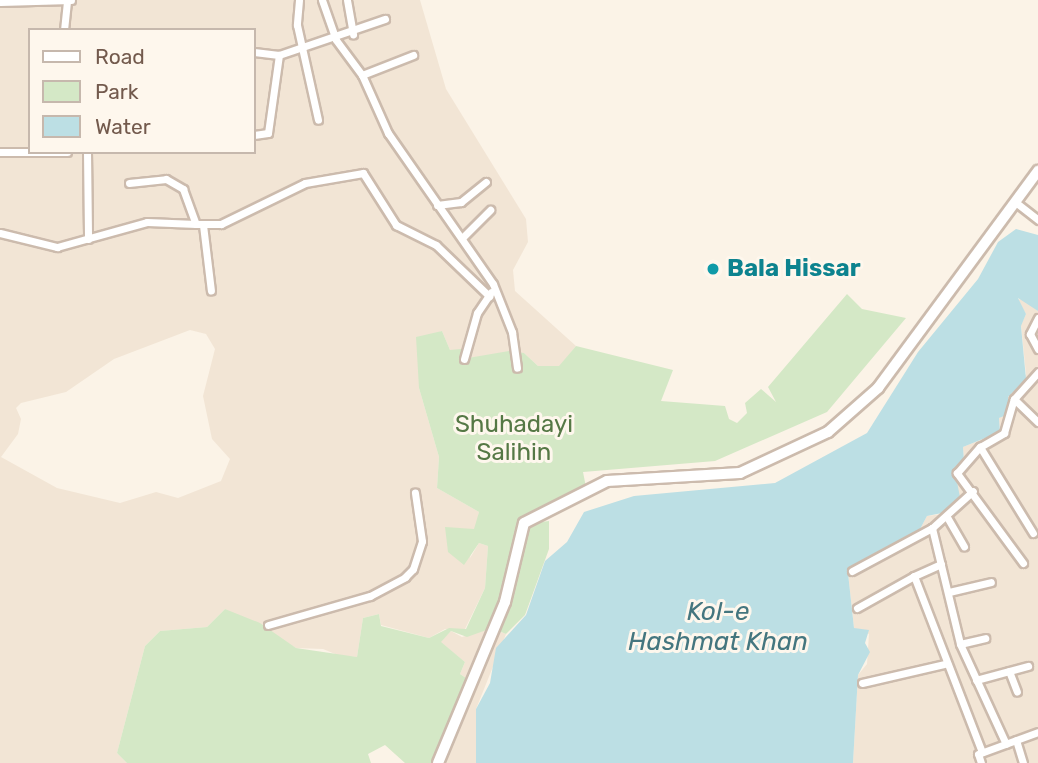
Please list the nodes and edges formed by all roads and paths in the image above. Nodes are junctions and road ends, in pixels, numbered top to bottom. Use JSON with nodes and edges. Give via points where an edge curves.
{"nodes":[{"id":1,"x":69,"y":0,"type":"edge"},
{"id":2,"x":299,"y":0,"type":"edge"},
{"id":3,"x":322,"y":0,"type":"edge"},
{"id":4,"x":347,"y":0,"type":"edge"},
{"id":5,"x":18,"y":1,"type":"edge"},
{"id":6,"x":0,"y":2,"type":"edge"},
{"id":7,"x":385,"y":19,"type":"dead end"},
{"id":8,"x":64,"y":28,"type":"edge"},
{"id":9,"x":353,"y":34,"type":"junction"},
{"id":10,"x":336,"y":40,"type":"junction"},
{"id":11,"x":301,"y":47,"type":"junction"},
{"id":12,"x":256,"y":52,"type":"edge"},
{"id":13,"x":413,"y":54,"type":"dead end"},
{"id":14,"x":279,"y":55,"type":"junction"},
{"id":15,"x":362,"y":75,"type":"junction"},
{"id":16,"x":318,"y":120,"type":"dead end"},
{"id":17,"x":256,"y":135,"type":"edge"},
{"id":18,"x":0,"y":152,"type":"edge"},
{"id":19,"x":28,"y":153,"type":"edge"},
{"id":20,"x":87,"y":154,"type":"edge"},
{"id":21,"x":1038,"y":171,"type":"edge"},
{"id":22,"x":486,"y":182,"type":"dead end"},
{"id":23,"x":129,"y":183,"type":"dead end"},
{"id":24,"x":1013,"y":200,"type":"junction"},
{"id":25,"x":437,"y":205,"type":"junction"},
{"id":26,"x":490,"y":210,"type":"dead end"},
{"id":27,"x":1038,"y":219,"type":"edge"},
{"id":28,"x":200,"y":224,"type":"junction"},
{"id":29,"x":0,"y":233,"type":"edge"},
{"id":30,"x":462,"y":238,"type":"junction"},
{"id":31,"x":88,"y":239,"type":"junction"},
{"id":32,"x":494,"y":286,"type":"junction"},
{"id":33,"x":211,"y":292,"type":"dead end"},
{"id":34,"x":489,"y":296,"type":"junction"},
{"id":35,"x":1037,"y":319,"type":"edge"},
{"id":36,"x":1038,"y":349,"type":"edge"},
{"id":37,"x":464,"y":359,"type":"dead end"},
{"id":38,"x":517,"y":368,"type":"dead end"},
{"id":39,"x":1038,"y":372,"type":"edge"},
{"id":40,"x":1014,"y":399,"type":"junction"},
{"id":41,"x":1038,"y":422,"type":"edge"},
{"id":42,"x":980,"y":447,"type":"junction"},
{"id":43,"x":973,"y":491,"type":"junction"},
{"id":44,"x":415,"y":493,"type":"dead end"},
{"id":45,"x":947,"y":517,"type":"junction"},
{"id":46,"x":932,"y":528,"type":"junction"},
{"id":47,"x":1033,"y":533,"type":"dead end"},
{"id":48,"x":964,"y":547,"type":"dead end"},
{"id":49,"x":1023,"y":562,"type":"dead end"},
{"id":50,"x":941,"y":564,"type":"junction"},
{"id":51,"x":852,"y":571,"type":"dead end"},
{"id":52,"x":914,"y":576,"type":"junction"},
{"id":53,"x":991,"y":582,"type":"dead end"},
{"id":54,"x":949,"y":592,"type":"junction"},
{"id":55,"x":857,"y":608,"type":"dead end"},
{"id":56,"x":268,"y":625,"type":"dead end"},
{"id":57,"x":985,"y":638,"type":"dead end"},
{"id":58,"x":960,"y":644,"type":"junction"},
{"id":59,"x":944,"y":664,"type":"junction"},
{"id":60,"x":1028,"y":666,"type":"dead end"},
{"id":61,"x":1009,"y":671,"type":"junction"},
{"id":62,"x":976,"y":680,"type":"junction"},
{"id":63,"x":862,"y":682,"type":"dead end"},
{"id":64,"x":1017,"y":692,"type":"dead end"},
{"id":65,"x":1038,"y":732,"type":"edge"},
{"id":66,"x":1016,"y":740,"type":"junction"},
{"id":67,"x":1006,"y":744,"type":"junction"},
{"id":68,"x":982,"y":752,"type":"junction"},
{"id":69,"x":438,"y":763,"type":"edge"},
{"id":70,"x":981,"y":763,"type":"edge"},
{"id":71,"x":1023,"y":763,"type":"edge"}],
"edges":[{"from":1,"to":5,"type":"street"},
{"from":1,"to":8,"type":"street"},
{"from":2,"to":11,"type":"street"},
{"from":3,"to":10,"type":"street"},
{"from":4,"to":9,"type":"street"},
{"from":5,"to":6,"type":"street"},
{"from":7,"to":9,"type":"street"},
{"from":9,"to":10,"type":"street"},
{"from":10,"to":11,"type":"street"},
{"from":10,"to":15,"type":"street"},
{"from":11,"to":14,"type":"street"},
{"from":11,"to":16,"type":"street"},
{"from":12,"to":14,"type":"street"},
{"from":13,"to":15,"type":"street"},
{"from":14,"to":17,"type":"street","via":[[269,96],[268,133]]},
{"from":15,"to":25,"type":"street","via":[[388,133]]},
{"from":18,"to":19,"type":"street"},
{"from":20,"to":31,"type":"street"},
{"from":21,"to":24,"type":"street"},
{"from":22,"to":25,"type":"street","via":[[461,202]]},
{"from":23,"to":28,"type":"street","via":[[166,179],[175,184],[183,189]]},
{"from":24,"to":27,"type":"street"},
{"from":24,"to":69,"type":"street","via":[[949,298],[878,388],[828,432],[740,473],[607,481],[524,523],[505,602]]},
{"from":25,"to":30,"type":"street"},
{"from":26,"to":30,"type":"street"},
{"from":28,"to":31,"type":"street","via":[[147,222]]},
{"from":28,"to":33,"type":"street"},
{"from":28,"to":34,"type":"street","via":[[239,218],[305,183],[363,173],[396,225],[436,245]]},
{"from":29,"to":31,"type":"street","via":[[57,247]]},
{"from":30,"to":32,"type":"street"},
{"from":32,"to":34,"type":"street"},
{"from":32,"to":38,"type":"street","via":[[512,332]]},
{"from":34,"to":37,"type":"street","via":[[477,313]]},
{"from":35,"to":36,"type":"street","via":[[1030,334]]},
{"from":39,"to":40,"type":"street"},
{"from":40,"to":41,"type":"street"},
{"from":40,"to":42,"type":"street","via":[[1004,433]]},
{"from":42,"to":43,"type":"street","via":[[957,472]]},
{"from":42,"to":47,"type":"street"},
{"from":43,"to":45,"type":"street"},
{"from":43,"to":49,"type":"street"},
{"from":44,"to":56,"type":"street","via":[[422,541],[405,576],[370,596]]},
{"from":45,"to":46,"type":"street"},
{"from":45,"to":48,"type":"street"},
{"from":46,"to":50,"type":"street"},
{"from":46,"to":51,"type":"street"},
{"from":50,"to":52,"type":"street"},
{"from":50,"to":54,"type":"street"},
{"from":52,"to":55,"type":"street"},
{"from":52,"to":59,"type":"street"},
{"from":53,"to":54,"type":"street"},
{"from":54,"to":58,"type":"street"},
{"from":57,"to":58,"type":"street"},
{"from":58,"to":62,"type":"street"},
{"from":59,"to":63,"type":"street"},
{"from":59,"to":68,"type":"street"},
{"from":60,"to":61,"type":"street"},
{"from":61,"to":62,"type":"street"},
{"from":61,"to":64,"type":"street"},
{"from":62,"to":67,"type":"street"},
{"from":65,"to":66,"type":"street"},
{"from":66,"to":67,"type":"street"},
{"from":66,"to":71,"type":"street"},
{"from":67,"to":68,"type":"street"},
{"from":68,"to":70,"type":"street"}]}
